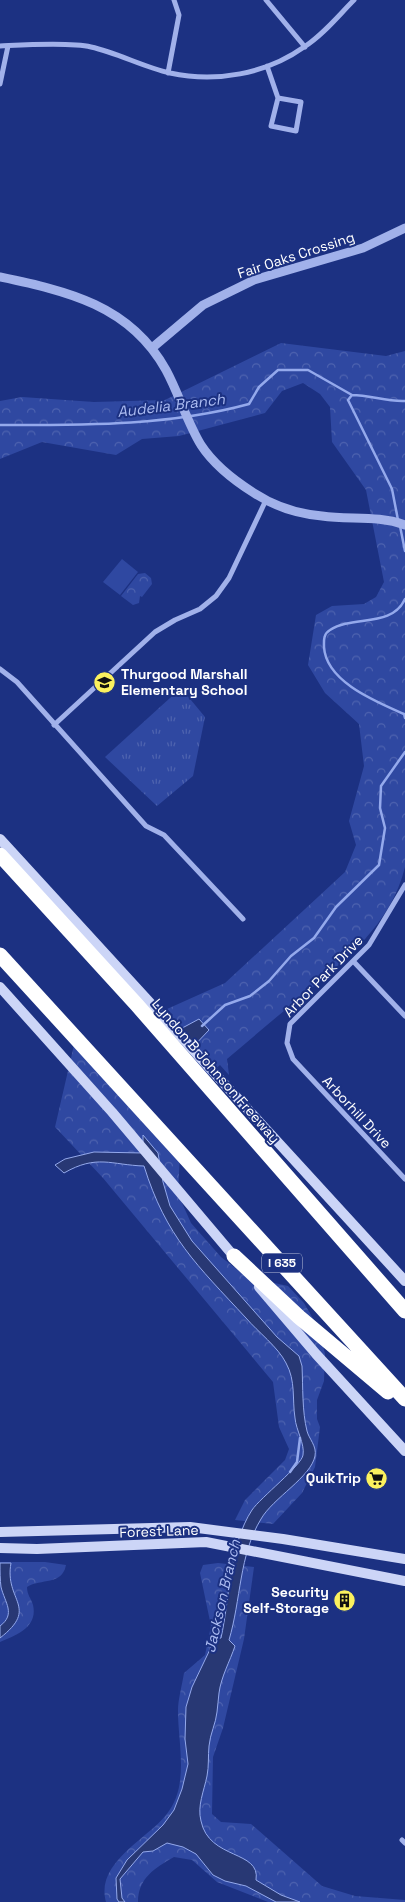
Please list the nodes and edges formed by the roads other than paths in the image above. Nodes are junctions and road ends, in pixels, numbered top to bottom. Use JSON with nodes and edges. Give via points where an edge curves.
{"nodes":[{"id":1,"x":174,"y":0,"type":"edge"},
{"id":2,"x":266,"y":0,"type":"edge"},
{"id":3,"x":354,"y":0,"type":"edge"},
{"id":4,"x":0,"y":46,"type":"edge"},
{"id":5,"x":8,"y":46,"type":"junction"},
{"id":6,"x":305,"y":47,"type":"junction"},
{"id":7,"x":267,"y":66,"type":"junction"},
{"id":8,"x":168,"y":73,"type":"junction"},
{"id":9,"x":0,"y":84,"type":"edge"},
{"id":10,"x":278,"y":98,"type":"junction"},
{"id":11,"x":405,"y":228,"type":"edge"},
{"id":12,"x":0,"y":277,"type":"edge"},
{"id":13,"x":152,"y":348,"type":"junction"},
{"id":14,"x":266,"y":500,"type":"junction"},
{"id":15,"x":403,"y":524,"type":"edge"},
{"id":16,"x":0,"y":669,"type":"edge"},
{"id":17,"x":54,"y":725,"type":"junction"},
{"id":18,"x":0,"y":839,"type":"edge"},
{"id":19,"x":0,"y":855,"type":"edge"},
{"id":20,"x":404,"y":888,"type":"edge"},
{"id":21,"x":243,"y":919,"type":"dead end"},
{"id":22,"x":0,"y":955,"type":"edge"},
{"id":23,"x":354,"y":962,"type":"junction"},
{"id":24,"x":0,"y":987,"type":"edge"},
{"id":25,"x":405,"y":1016,"type":"edge"},
{"id":26,"x":294,"y":1059,"type":"joint"},
{"id":27,"x":405,"y":1179,"type":"edge"},
{"id":28,"x":234,"y":1256,"type":"junction"},
{"id":29,"x":405,"y":1281,"type":"edge"},
{"id":30,"x":405,"y":1311,"type":"edge"},
{"id":31,"x":405,"y":1399,"type":"edge"},
{"id":32,"x":405,"y":1406,"type":"edge"},
{"id":33,"x":405,"y":1451,"type":"edge"},
{"id":34,"x":78,"y":1531,"type":"junction"},
{"id":35,"x":0,"y":1532,"type":"edge"},
{"id":36,"x":0,"y":1548,"type":"edge"},
{"id":37,"x":79,"y":1548,"type":"junction"},
{"id":38,"x":405,"y":1559,"type":"edge"},
{"id":39,"x":402,"y":1578,"type":"edge"}],
"edges":[{"from":1,"to":8,"type":"street","via":[[178,15]]},
{"from":2,"to":6,"type":"street"},
{"from":3,"to":6,"type":"street"},
{"from":4,"to":5,"type":"street"},
{"from":5,"to":8,"type":"street","via":[[90,46]]},
{"from":5,"to":9,"type":"street"},
{"from":6,"to":7,"type":"street"},
{"from":7,"to":8,"type":"street","via":[[212,78]]},
{"from":7,"to":10,"type":"street"},
{"from":10,"to":10,"type":"street","via":[[301,102],[296,131],[271,126]]},
{"from":11,"to":13,"type":"street","name":"Fair Oaks Crossing","via":[[362,248],[254,280],[203,305]]},
{"from":12,"to":13,"type":"street","via":[[49,288],[101,306],[126,323]]},
{"from":13,"to":14,"type":"street","via":[[165,368],[196,436],[211,458]]},
{"from":14,"to":15,"type":"street","via":[[323,516],[371,517]]},
{"from":14,"to":17,"type":"street","via":[[229,578],[216,596],[200,610],[155,632]]},
{"from":16,"to":17,"type":"street","via":[[17,682]]},
{"from":17,"to":21,"type":"street","via":[[146,826],[164,834]]},
{"from":18,"to":29,"type":"main road"},
{"from":19,"to":30,"type":"highway","name":"Lyndon B Johnson Freeway","via":[[137,1004]]},
{"from":20,"to":23,"type":"street","name":"Arbor Park Drive","via":[[382,927]]},
{"from":22,"to":31,"type":"highway","number":"I 635"},
{"from":23,"to":25,"type":"street"},
{"from":23,"to":26,"type":"street","name":"Arbor Park Drive","via":[[290,1024],[287,1043]]},
{"from":24,"to":28,"type":"main road"},
{"from":26,"to":27,"type":"street","name":"Arborhill Drive"},
{"from":28,"to":32,"type":"highway","via":[[299,1317]]},
{"from":28,"to":33,"type":"main road","via":[[284,1318]]},
{"from":34,"to":35,"type":"main road","name":"Forest Lane"},
{"from":34,"to":37,"type":"main road"},
{"from":34,"to":38,"type":"main road","name":"Forest Lane","via":[[169,1526],[210,1528]]},
{"from":36,"to":37,"type":"main road","name":"Forest Lane"},
{"from":37,"to":39,"type":"main road","name":"Forest Lane","via":[[209,1543]]}]}
